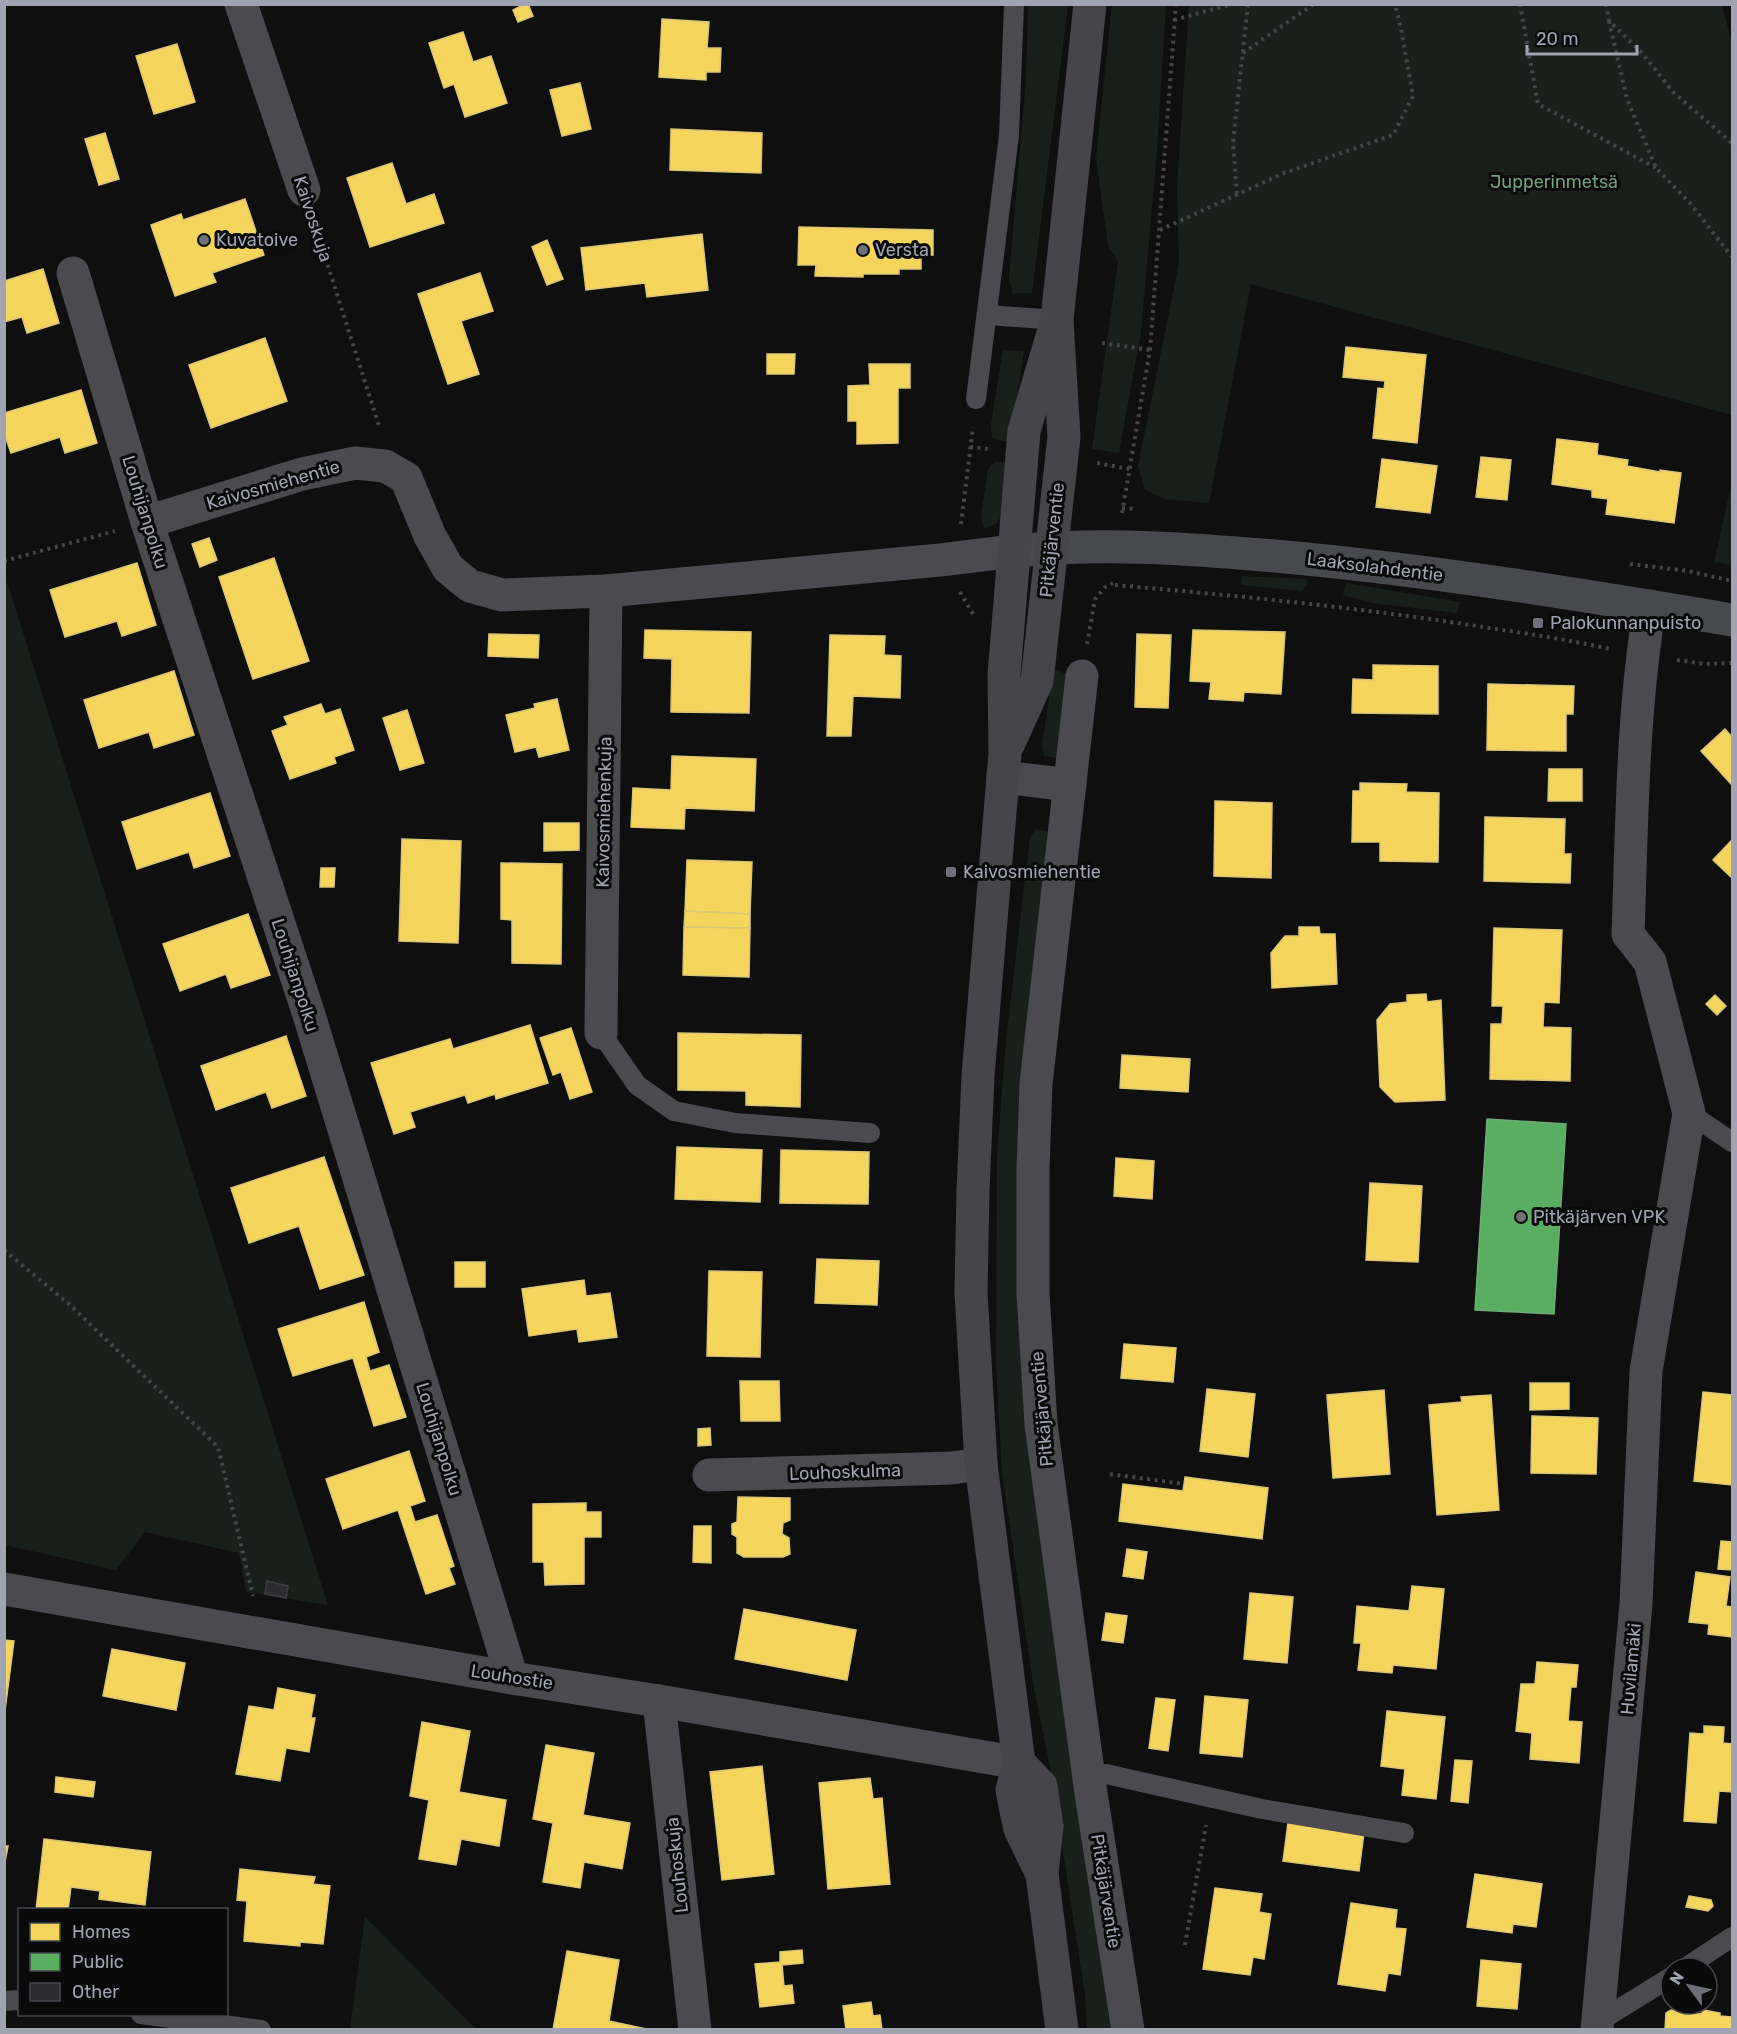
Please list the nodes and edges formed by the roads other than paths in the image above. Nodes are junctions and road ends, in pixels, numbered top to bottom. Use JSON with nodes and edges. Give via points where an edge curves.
{"nodes":[{"id":1,"x":241,"y":4,"type":"edge"},
{"id":2,"x":1014,"y":4,"type":"edge"},
{"id":3,"x":1089,"y":4,"type":"edge"},
{"id":4,"x":304,"y":190,"type":"road end"},
{"id":5,"x":73,"y":273,"type":"dead end"},
{"id":6,"x":987,"y":315,"type":"junction"},
{"id":7,"x":1057,"y":321,"type":"junction"},
{"id":8,"x":976,"y":399,"type":"road end"},
{"id":9,"x":147,"y":522,"type":"junction"},
{"id":10,"x":1052,"y":547,"type":"junction"},
{"id":11,"x":1014,"y":551,"type":"junction"},
{"id":12,"x":606,"y":591,"type":"junction"},
{"id":13,"x":1650,"y":606,"type":"junction"},
{"id":14,"x":1732,"y":620,"type":"edge"},
{"id":15,"x":1082,"y":676,"type":"road end"},
{"id":16,"x":1004,"y":765,"type":"junction"},
{"id":17,"x":1070,"y":785,"type":"junction"},
{"id":18,"x":601,"y":1033,"type":"joint"},
{"id":19,"x":1689,"y":1113,"type":"junction"},
{"id":20,"x":870,"y":1132,"type":"dead end"},
{"id":21,"x":1732,"y":1142,"type":"edge"},
{"id":22,"x":981,"y":1464,"type":"junction"},
{"id":23,"x":709,"y":1475,"type":"dead end"},
{"id":24,"x":4,"y":1588,"type":"edge"},
{"id":25,"x":512,"y":1678,"type":"junction"},
{"id":26,"x":659,"y":1701,"type":"junction"},
{"id":27,"x":1019,"y":1763,"type":"junction"},
{"id":28,"x":1089,"y":1777,"type":"junction"},
{"id":29,"x":1404,"y":1833,"type":"dead end"},
{"id":30,"x":1732,"y":1937,"type":"edge"},
{"id":31,"x":1703,"y":1956,"type":"edge"},
{"id":32,"x":1659,"y":1985,"type":"edge"},
{"id":33,"x":156,"y":2016,"type":"edge"},
{"id":34,"x":1598,"y":2026,"type":"edge"},
{"id":35,"x":261,"y":2030,"type":"edge"},
{"id":36,"x":695,"y":2030,"type":"edge"},
{"id":37,"x":1062,"y":2030,"type":"edge"},
{"id":38,"x":1128,"y":2030,"type":"edge"}],
"edges":[{"from":1,"to":4,"type":"street","name":"Kaivoskuja"},
{"from":2,"to":6,"type":"lane","via":[[1009,135]]},
{"from":3,"to":7,"type":"main road","name":"Pitkäjärventie"},
{"from":5,"to":9,"type":"street","name":"Louhijanpolku"},
{"from":6,"to":7,"type":"lane"},
{"from":6,"to":8,"type":"lane"},
{"from":7,"to":10,"type":"main road","name":"Pitkäjärventie","via":[[1064,437]]},
{"from":7,"to":11,"type":"main road","name":"Pitkäjärventie","via":[[1024,431]]},
{"from":9,"to":12,"type":"street","name":"Kaivosmiehentie","via":[[302,474],[355,462],[385,466],[406,478],[448,568],[470,586],[502,595]]},
{"from":9,"to":25,"type":"street","name":"Louhijanpolku","via":[[309,1015]]},
{"from":10,"to":11,"type":"street","name":"Laaksolahdentie"},
{"from":10,"to":13,"type":"street","name":"Laaksolahdentie","via":[[1201,549],[1357,564]]},
{"from":10,"to":16,"type":"main road","name":"Pitkäjärventie","via":[[1037,681]]},
{"from":11,"to":12,"type":"street","name":"Kaivosmiehentie"},
{"from":11,"to":16,"type":"main road","name":"Pitkäjärventie","via":[[1004,675]]},
{"from":12,"to":18,"type":"street","name":"Kaivosmiehenkuja"},
{"from":13,"to":14,"type":"street","name":"Laaksolahdentie"},
{"from":13,"to":19,"type":"street","via":[[1636,717],[1628,934],[1650,962]]},
{"from":15,"to":17,"type":"street","name":"Pitkäjärventie"},
{"from":16,"to":17,"type":"street"},
{"from":16,"to":22,"type":"main road","name":"Pitkäjärventie","via":[[978,1076],[973,1190],[972,1293]]},
{"from":17,"to":28,"type":"street","name":"Pitkäjärventie","via":[[1036,1084],[1033,1293],[1041,1424]]},
{"from":18,"to":20,"type":"lane","via":[[637,1085],[674,1110],[735,1123]]},
{"from":19,"to":21,"type":"lane"},
{"from":19,"to":34,"type":"street","name":"Huvilamäki","via":[[1646,1371],[1636,1604]]},
{"from":22,"to":23,"type":"street","name":"Louhoskulma"},
{"from":22,"to":27,"type":"main road","name":"Pitkäjärventie"},
{"from":24,"to":25,"type":"street","name":"Louhostie"},
{"from":25,"to":26,"type":"street","name":"Louhostie"},
{"from":26,"to":27,"type":"street","name":"Louhostie"},
{"from":26,"to":36,"type":"street","name":"Louhoskuja"},
{"from":27,"to":37,"type":"main road","name":"Pitkäjärventie","via":[[1012,1790],[1020,1829],[1042,1874]]},
{"from":28,"to":29,"type":"lane","via":[[1106,1774],[1262,1809]]},
{"from":28,"to":38,"type":"street","name":"Pitkäjärventie"},
{"from":30,"to":31,"type":"lane"},
{"from":32,"to":34,"type":"lane"},
{"from":33,"to":35,"type":"lane"}]}
